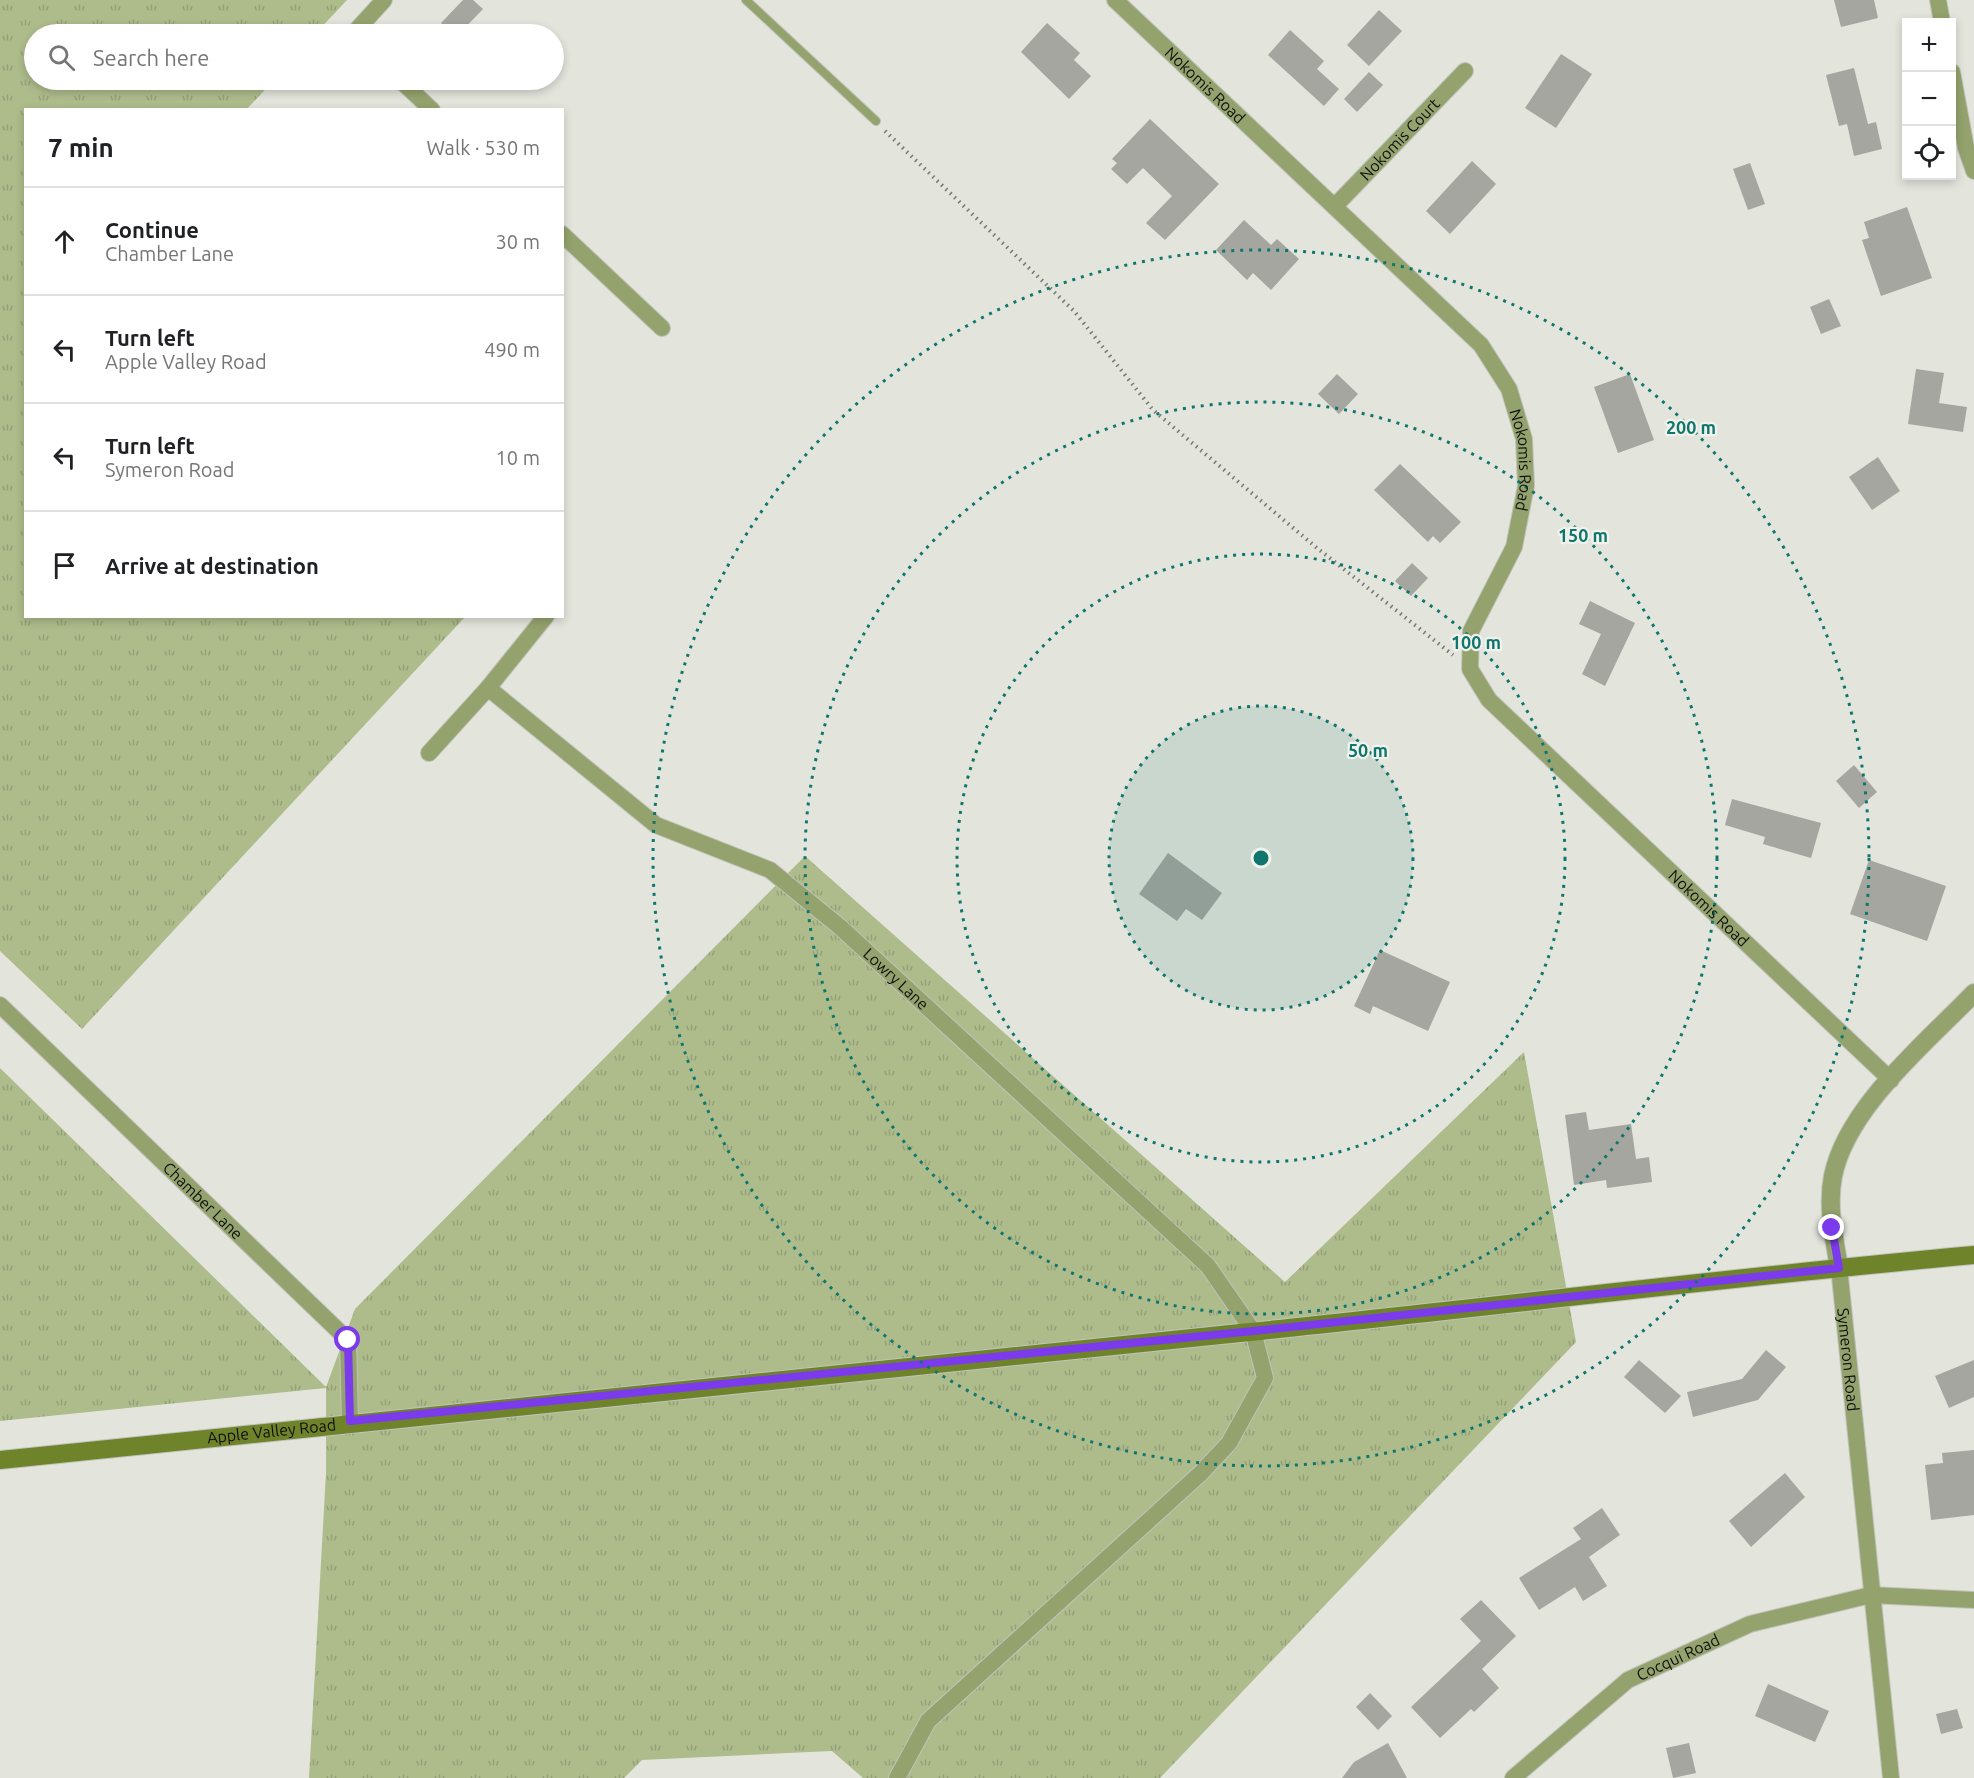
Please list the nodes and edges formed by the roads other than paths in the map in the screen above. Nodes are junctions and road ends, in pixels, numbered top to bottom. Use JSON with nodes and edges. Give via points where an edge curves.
{"nodes":[{"id":1,"x":384,"y":0,"type":"edge"},
{"id":2,"x":746,"y":0,"type":"edge"},
{"id":3,"x":1115,"y":0,"type":"edge"},
{"id":4,"x":1938,"y":0,"type":"edge"},
{"id":5,"x":1941,"y":18,"type":"edge"},
{"id":6,"x":361,"y":24,"type":"edge"},
{"id":7,"x":1465,"y":71,"type":"dead end"},
{"id":8,"x":1956,"y":89,"type":"edge"},
{"id":9,"x":411,"y":90,"type":"edge"},
{"id":10,"x":430,"y":108,"type":"edge"},
{"id":11,"x":876,"y":122,"type":"road end"},
{"id":12,"x":1970,"y":147,"type":"edge"},
{"id":13,"x":1974,"y":171,"type":"edge"},
{"id":14,"x":1335,"y":206,"type":"junction"},
{"id":15,"x":564,"y":236,"type":"edge"},
{"id":16,"x":662,"y":328,"type":"dead end"},
{"id":17,"x":544,"y":618,"type":"edge"},
{"id":18,"x":488,"y":688,"type":"junction"},
{"id":19,"x":429,"y":753,"type":"dead end"},
{"id":20,"x":1972,"y":997,"type":"edge"},
{"id":21,"x":0,"y":1005,"type":"edge"},
{"id":22,"x":1891,"y":1080,"type":"junction"},
{"id":23,"x":1974,"y":1255,"type":"edge"},
{"id":24,"x":1839,"y":1268,"type":"junction"},
{"id":25,"x":1253,"y":1331,"type":"junction"},
{"id":26,"x":350,"y":1421,"type":"junction"},
{"id":27,"x":0,"y":1460,"type":"edge"},
{"id":28,"x":1871,"y":1595,"type":"junction"},
{"id":29,"x":1974,"y":1600,"type":"edge"},
{"id":30,"x":897,"y":1778,"type":"edge"},
{"id":31,"x":1513,"y":1778,"type":"edge"},
{"id":32,"x":1891,"y":1778,"type":"edge"}],
"edges":[{"from":1,"to":6,"type":"street"},
{"from":2,"to":11,"type":"lane"},
{"from":3,"to":14,"type":"street","name":"Nokomis Road"},
{"from":4,"to":5,"type":"street"},
{"from":7,"to":14,"type":"street","name":"Nokomis Court"},
{"from":8,"to":12,"type":"street"},
{"from":9,"to":10,"type":"street"},
{"from":12,"to":13,"type":"street"},
{"from":14,"to":22,"type":"street","name":"Nokomis Road","via":[[1481,345],[1509,389],[1524,439],[1526,486],[1514,547],[1471,631],[1470,669],[1490,700]]},
{"from":15,"to":16,"type":"street"},
{"from":17,"to":18,"type":"street"},
{"from":18,"to":19,"type":"street"},
{"from":18,"to":25,"type":"street","name":"Lowry Lane","via":[[656,825],[770,870],[831,920],[1208,1266]]},
{"from":20,"to":22,"type":"street","name":"Symeron Road"},
{"from":21,"to":26,"type":"street","name":"Chamber Lane","via":[[348,1340]]},
{"from":22,"to":24,"type":"street","name":"Symeron Road","via":[[1859,1116],[1838,1155],[1831,1204]]},
{"from":23,"to":24,"type":"main road","name":"Apple Valley Road"},
{"from":24,"to":25,"type":"main road","name":"Apple Valley Road"},
{"from":24,"to":28,"type":"street","name":"Symeron Road"},
{"from":25,"to":26,"type":"main road","name":"Apple Valley Road"},
{"from":25,"to":30,"type":"street","via":[[1265,1378],[1229,1443],[1201,1473],[928,1720]]},
{"from":26,"to":27,"type":"main road","name":"Apple Valley Road"},
{"from":28,"to":29,"type":"street","name":"Cocqui Road"},
{"from":28,"to":31,"type":"street","name":"Cocqui Road","via":[[1750,1624],[1628,1680]]},
{"from":28,"to":32,"type":"street","name":"Symeron Road"}]}
